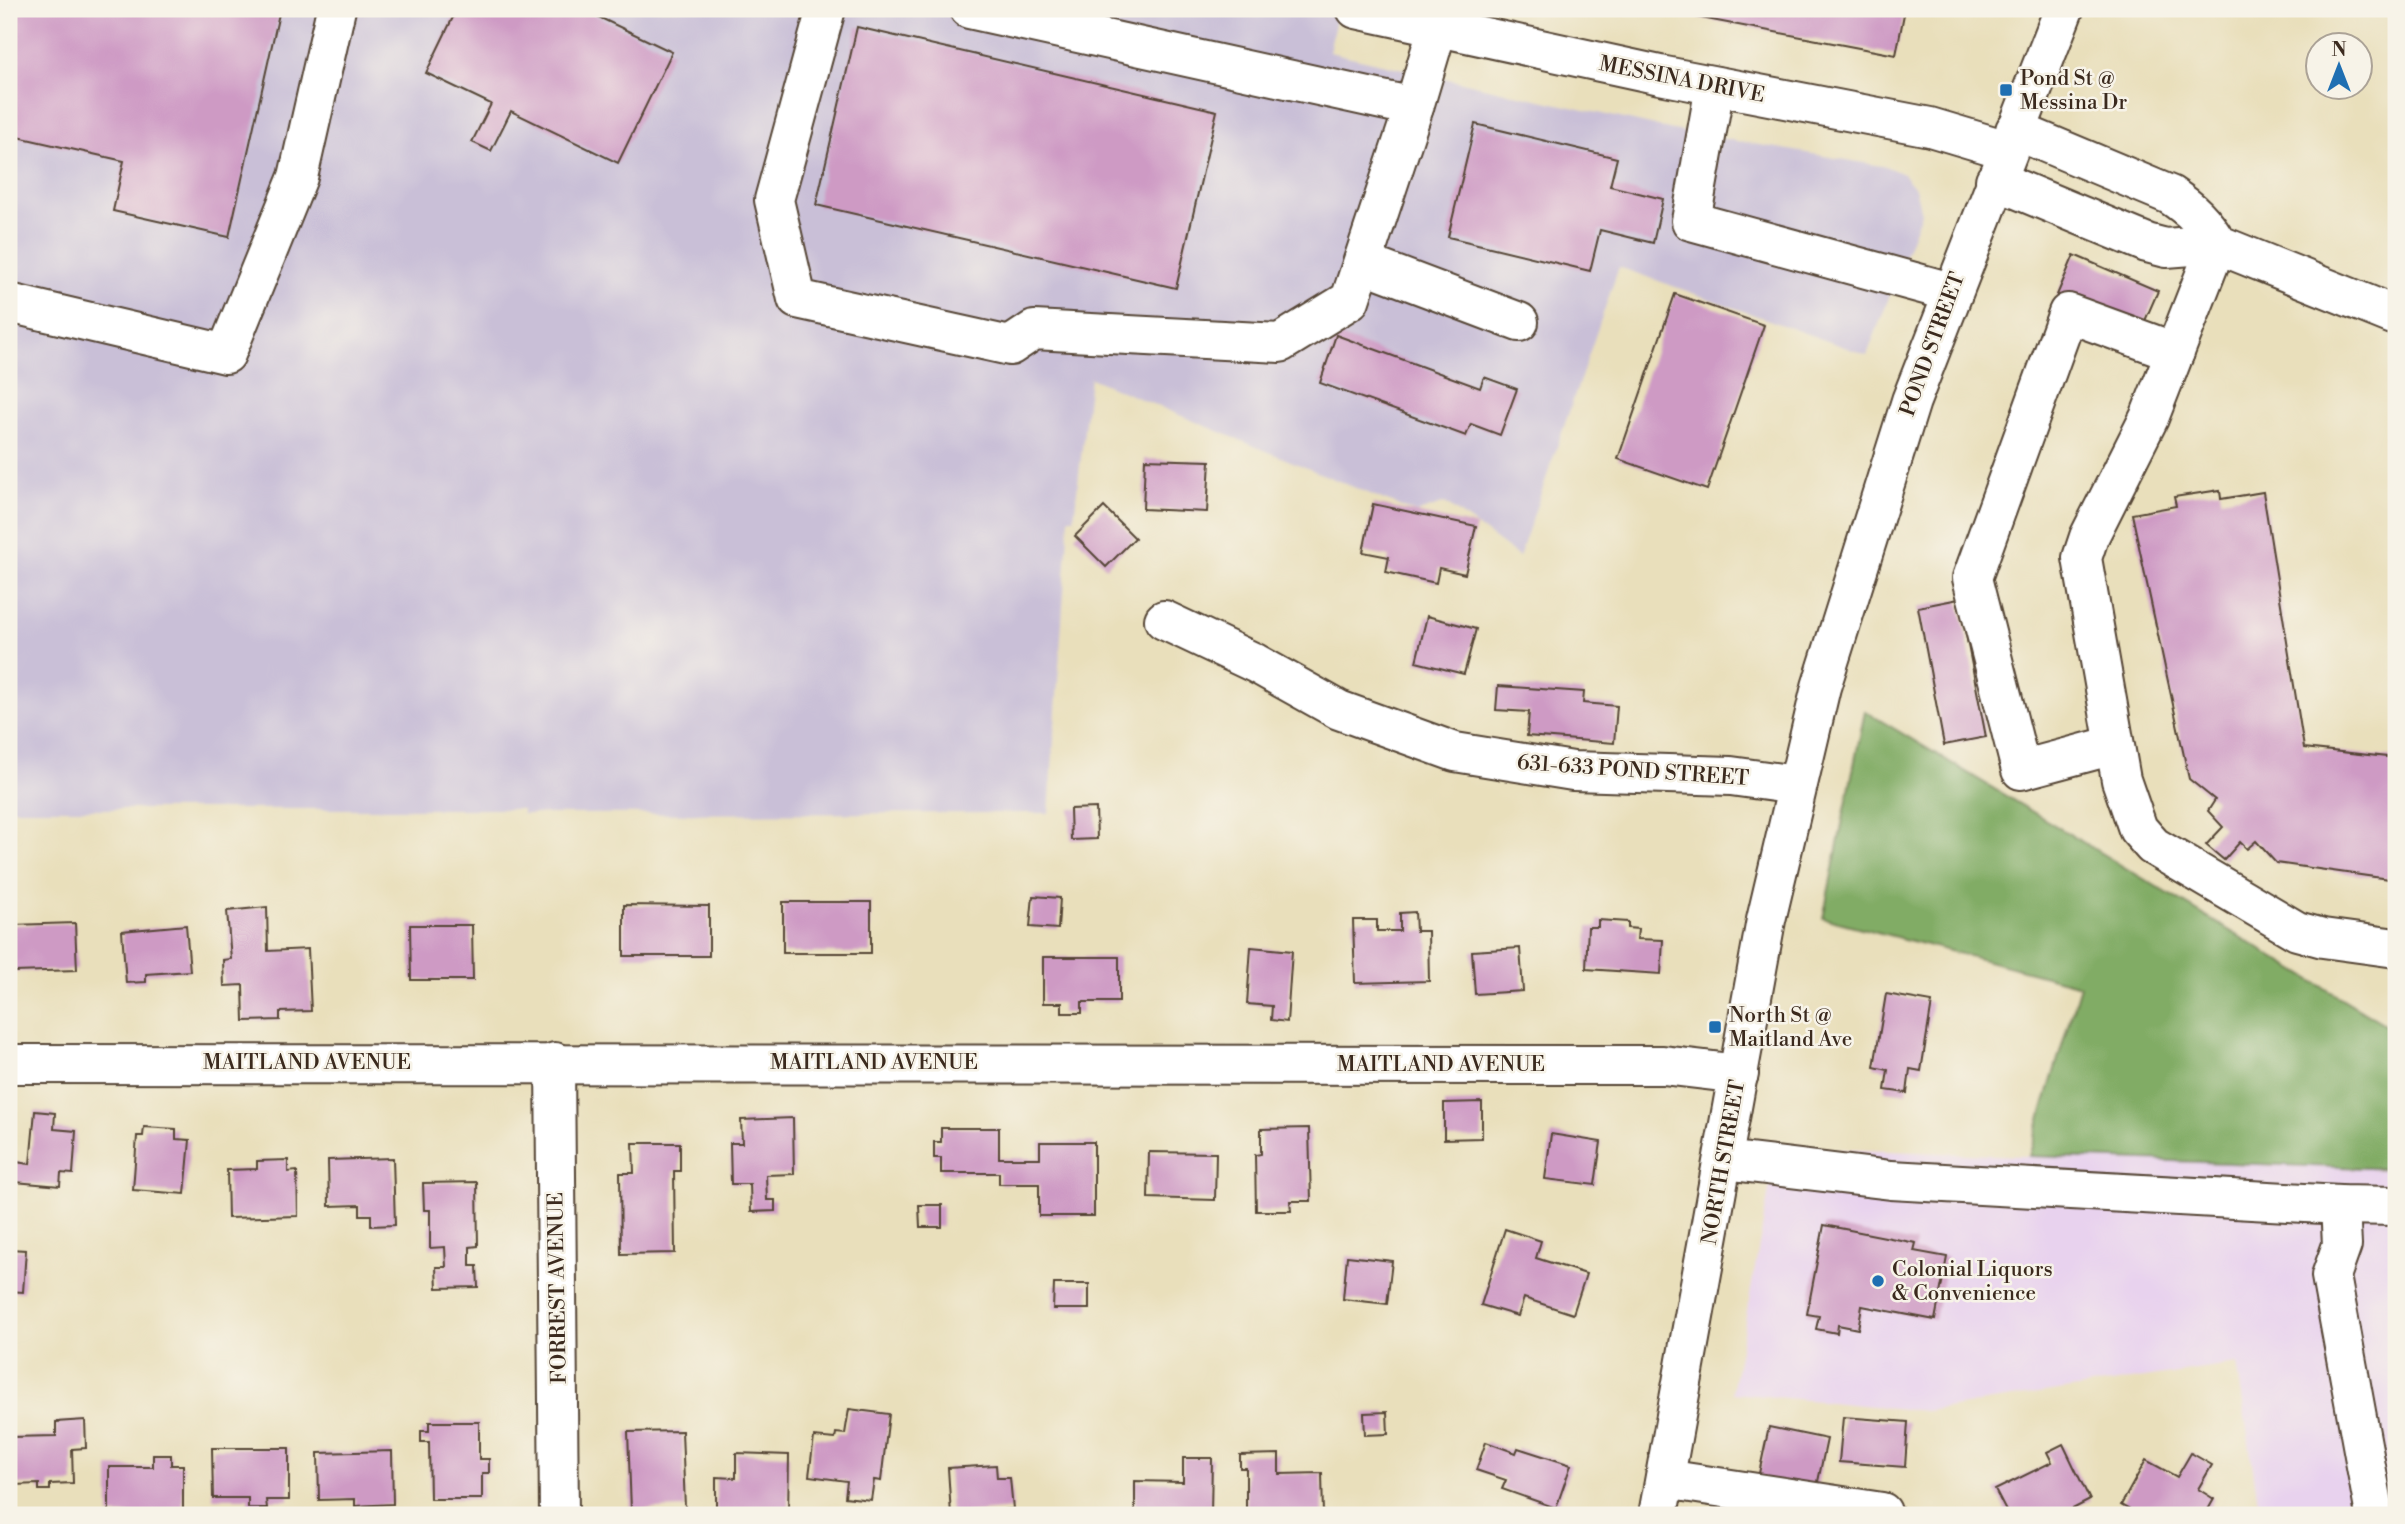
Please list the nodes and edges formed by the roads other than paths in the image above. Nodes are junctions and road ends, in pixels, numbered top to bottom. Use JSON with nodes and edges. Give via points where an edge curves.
{"nodes":[{"id":1,"x":336,"y":9,"type":"edge"},
{"id":2,"x":826,"y":9,"type":"edge"},
{"id":3,"x":968,"y":9,"type":"edge"},
{"id":4,"x":1356,"y":9,"type":"edge"},
{"id":5,"x":2064,"y":9,"type":"edge"},
{"id":6,"x":1438,"y":26,"type":"junction"},
{"id":7,"x":1715,"y":86,"type":"junction"},
{"id":8,"x":1414,"y":107,"type":"junction"},
{"id":9,"x":2005,"y":153,"type":"junction"},
{"id":10,"x":2217,"y":244,"type":"junction"},
{"id":11,"x":1363,"y":262,"type":"junction"},
{"id":12,"x":1951,"y":292,"type":"junction"},
{"id":13,"x":9,"y":303,"type":"edge"},
{"id":14,"x":2396,"y":316,"type":"edge"},
{"id":15,"x":1519,"y":322,"type":"dead end"},
{"id":16,"x":2175,"y":352,"type":"junction"},
{"id":17,"x":1164,"y":620,"type":"dead end"},
{"id":18,"x":1821,"y":687,"type":"joint"},
{"id":19,"x":2114,"y":745,"type":"junction"},
{"id":20,"x":1796,"y":785,"type":"junction"},
{"id":21,"x":2396,"y":948,"type":"edge"},
{"id":22,"x":555,"y":1062,"type":"junction"},
{"id":23,"x":9,"y":1063,"type":"edge"},
{"id":24,"x":1739,"y":1074,"type":"junction"},
{"id":25,"x":1724,"y":1160,"type":"junction"},
{"id":26,"x":2340,"y":1205,"type":"junction"},
{"id":27,"x":2396,"y":1206,"type":"edge"},
{"id":28,"x":1662,"y":1497,"type":"edge"},
{"id":29,"x":1882,"y":1512,"type":"dead end"},
{"id":30,"x":559,"y":1515,"type":"edge"},
{"id":31,"x":2375,"y":1515,"type":"edge"}],
"edges":[{"from":1,"to":13,"type":"street","via":[[298,177],[226,354]]},
{"from":2,"to":11,"type":"street","via":[[774,200],[797,299],[1010,346],[1034,330],[1280,342],[1350,300]]},
{"from":3,"to":8,"type":"street"},
{"from":4,"to":6,"type":"street","name":"MESSINA DRIVE"},
{"from":5,"to":9,"type":"street","name":"POND STREET"},
{"from":6,"to":7,"type":"street","name":"MESSINA DRIVE"},
{"from":6,"to":8,"type":"street"},
{"from":7,"to":9,"type":"street","name":"MESSINA DRIVE","via":[[1930,127]]},
{"from":7,"to":12,"type":"street","via":[[1690,221]]},
{"from":8,"to":11,"type":"street"},
{"from":9,"to":10,"type":"street","via":[[2147,243],[2166,248]]},
{"from":9,"to":10,"type":"street","via":[[2170,195],[2191,209]]},
{"from":9,"to":12,"type":"street","name":"POND STREET"},
{"from":10,"to":14,"type":"street"},
{"from":10,"to":16,"type":"street"},
{"from":11,"to":15,"type":"street"},
{"from":12,"to":18,"type":"street","name":"POND STREET","via":[[1890,461]]},
{"from":16,"to":19,"type":"street","via":[[2135,450],[2082,558]]},
{"from":16,"to":19,"type":"street","via":[[2068,313],[1972,578],[2021,771]]},
{"from":17,"to":20,"type":"street","name":"631-633 POND STREET","via":[[1339,710],[1455,752],[1573,771],[1731,776]]},
{"from":18,"to":20,"type":"street","name":"NORTH STREET"},
{"from":19,"to":21,"type":"street","via":[[2127,805],[2138,829],[2153,846],[2297,930]]},
{"from":20,"to":24,"type":"street","name":"NORTH STREET"},
{"from":22,"to":23,"type":"street","name":"MAITLAND AVENUE"},
{"from":22,"to":24,"type":"street","name":"MAITLAND AVENUE","via":[[1663,1065]]},
{"from":22,"to":30,"type":"street","name":"FORREST AVENUE"},
{"from":24,"to":25,"type":"street","name":"NORTH STREET"},
{"from":25,"to":26,"type":"street","via":[[1891,1180]]},
{"from":25,"to":28,"type":"street","name":"NORTH STREET"},
{"from":26,"to":27,"type":"street"},
{"from":26,"to":31,"type":"street","via":[[2342,1245],[2331,1276]]},
{"from":28,"to":29,"type":"street"}]}
